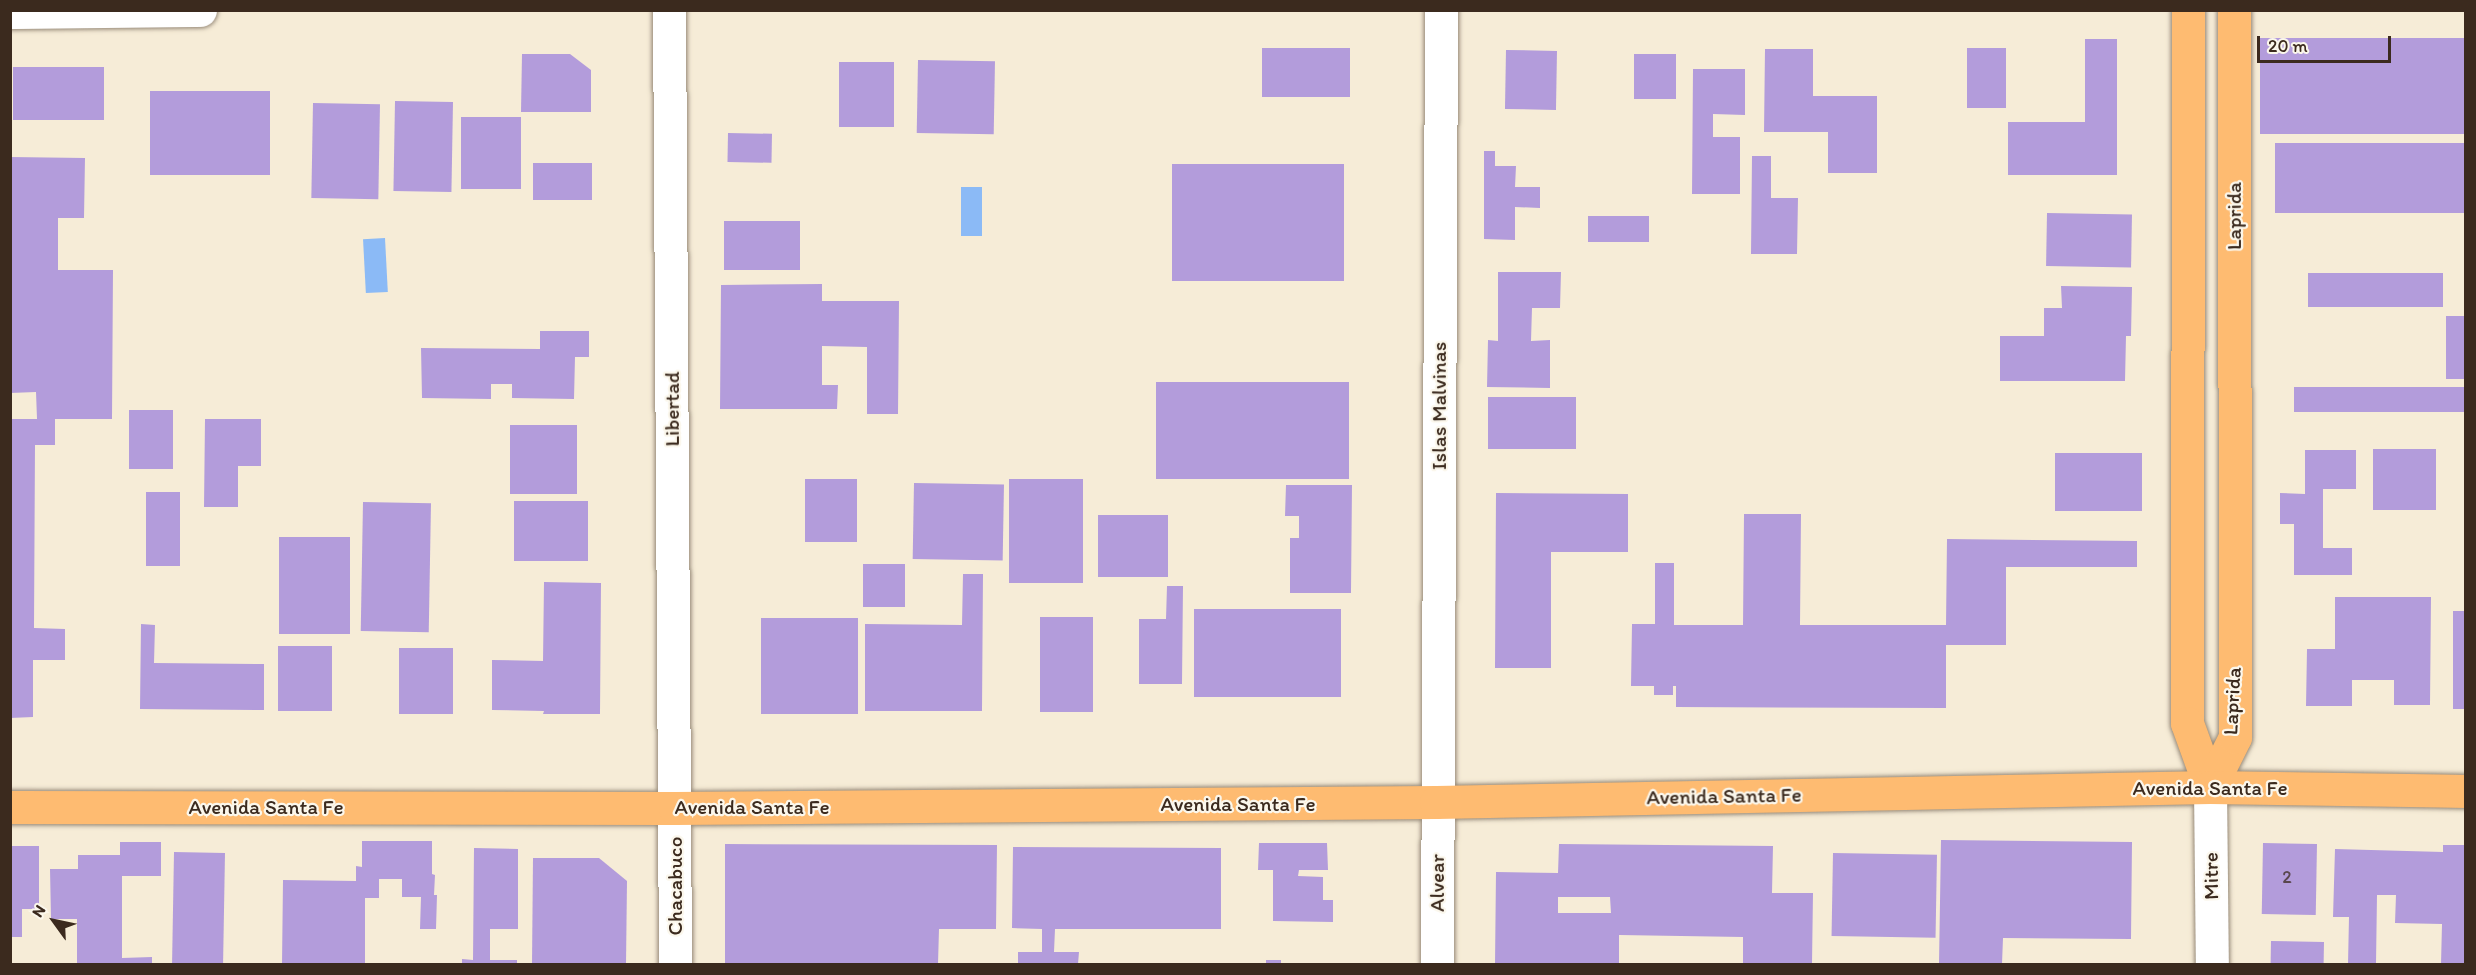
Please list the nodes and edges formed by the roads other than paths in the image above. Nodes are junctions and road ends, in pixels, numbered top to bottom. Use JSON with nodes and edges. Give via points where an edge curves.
{"nodes":[{"id":1,"x":200,"y":10,"type":"edge"},
{"id":2,"x":669,"y":10,"type":"edge"},
{"id":3,"x":1441,"y":10,"type":"edge"},
{"id":4,"x":2188,"y":10,"type":"edge"},
{"id":5,"x":2234,"y":10,"type":"edge"},
{"id":6,"x":10,"y":12,"type":"edge"},
{"id":7,"x":2210,"y":787,"type":"junction"},
{"id":8,"x":2466,"y":791,"type":"edge"},
{"id":9,"x":1436,"y":802,"type":"junction"},
{"id":10,"x":10,"y":807,"type":"edge"},
{"id":11,"x":675,"y":808,"type":"junction"},
{"id":12,"x":675,"y":964,"type":"edge"},
{"id":13,"x":1437,"y":964,"type":"edge"},
{"id":14,"x":2212,"y":964,"type":"edge"}],
"edges":[{"from":1,"to":6,"type":"street"},
{"from":2,"to":11,"type":"street","name":"Libertad"},
{"from":3,"to":9,"type":"street","name":"Islas Malvinas"},
{"from":4,"to":7,"type":"main road","name":"Laprida","via":[[2187,723]]},
{"from":5,"to":7,"type":"main road","name":"Laprida","via":[[2235,737]]},
{"from":7,"to":8,"type":"main road","name":"Avenida Santa Fe"},
{"from":7,"to":9,"type":"main road","name":"Avenida Santa Fe"},
{"from":7,"to":14,"type":"street","name":"Mitre"},
{"from":9,"to":11,"type":"main road","name":"Avenida Santa Fe"},
{"from":9,"to":13,"type":"street","name":"Alvear"},
{"from":10,"to":11,"type":"main road","name":"Avenida Santa Fe"},
{"from":11,"to":12,"type":"street","name":"Chacabuco"}]}
